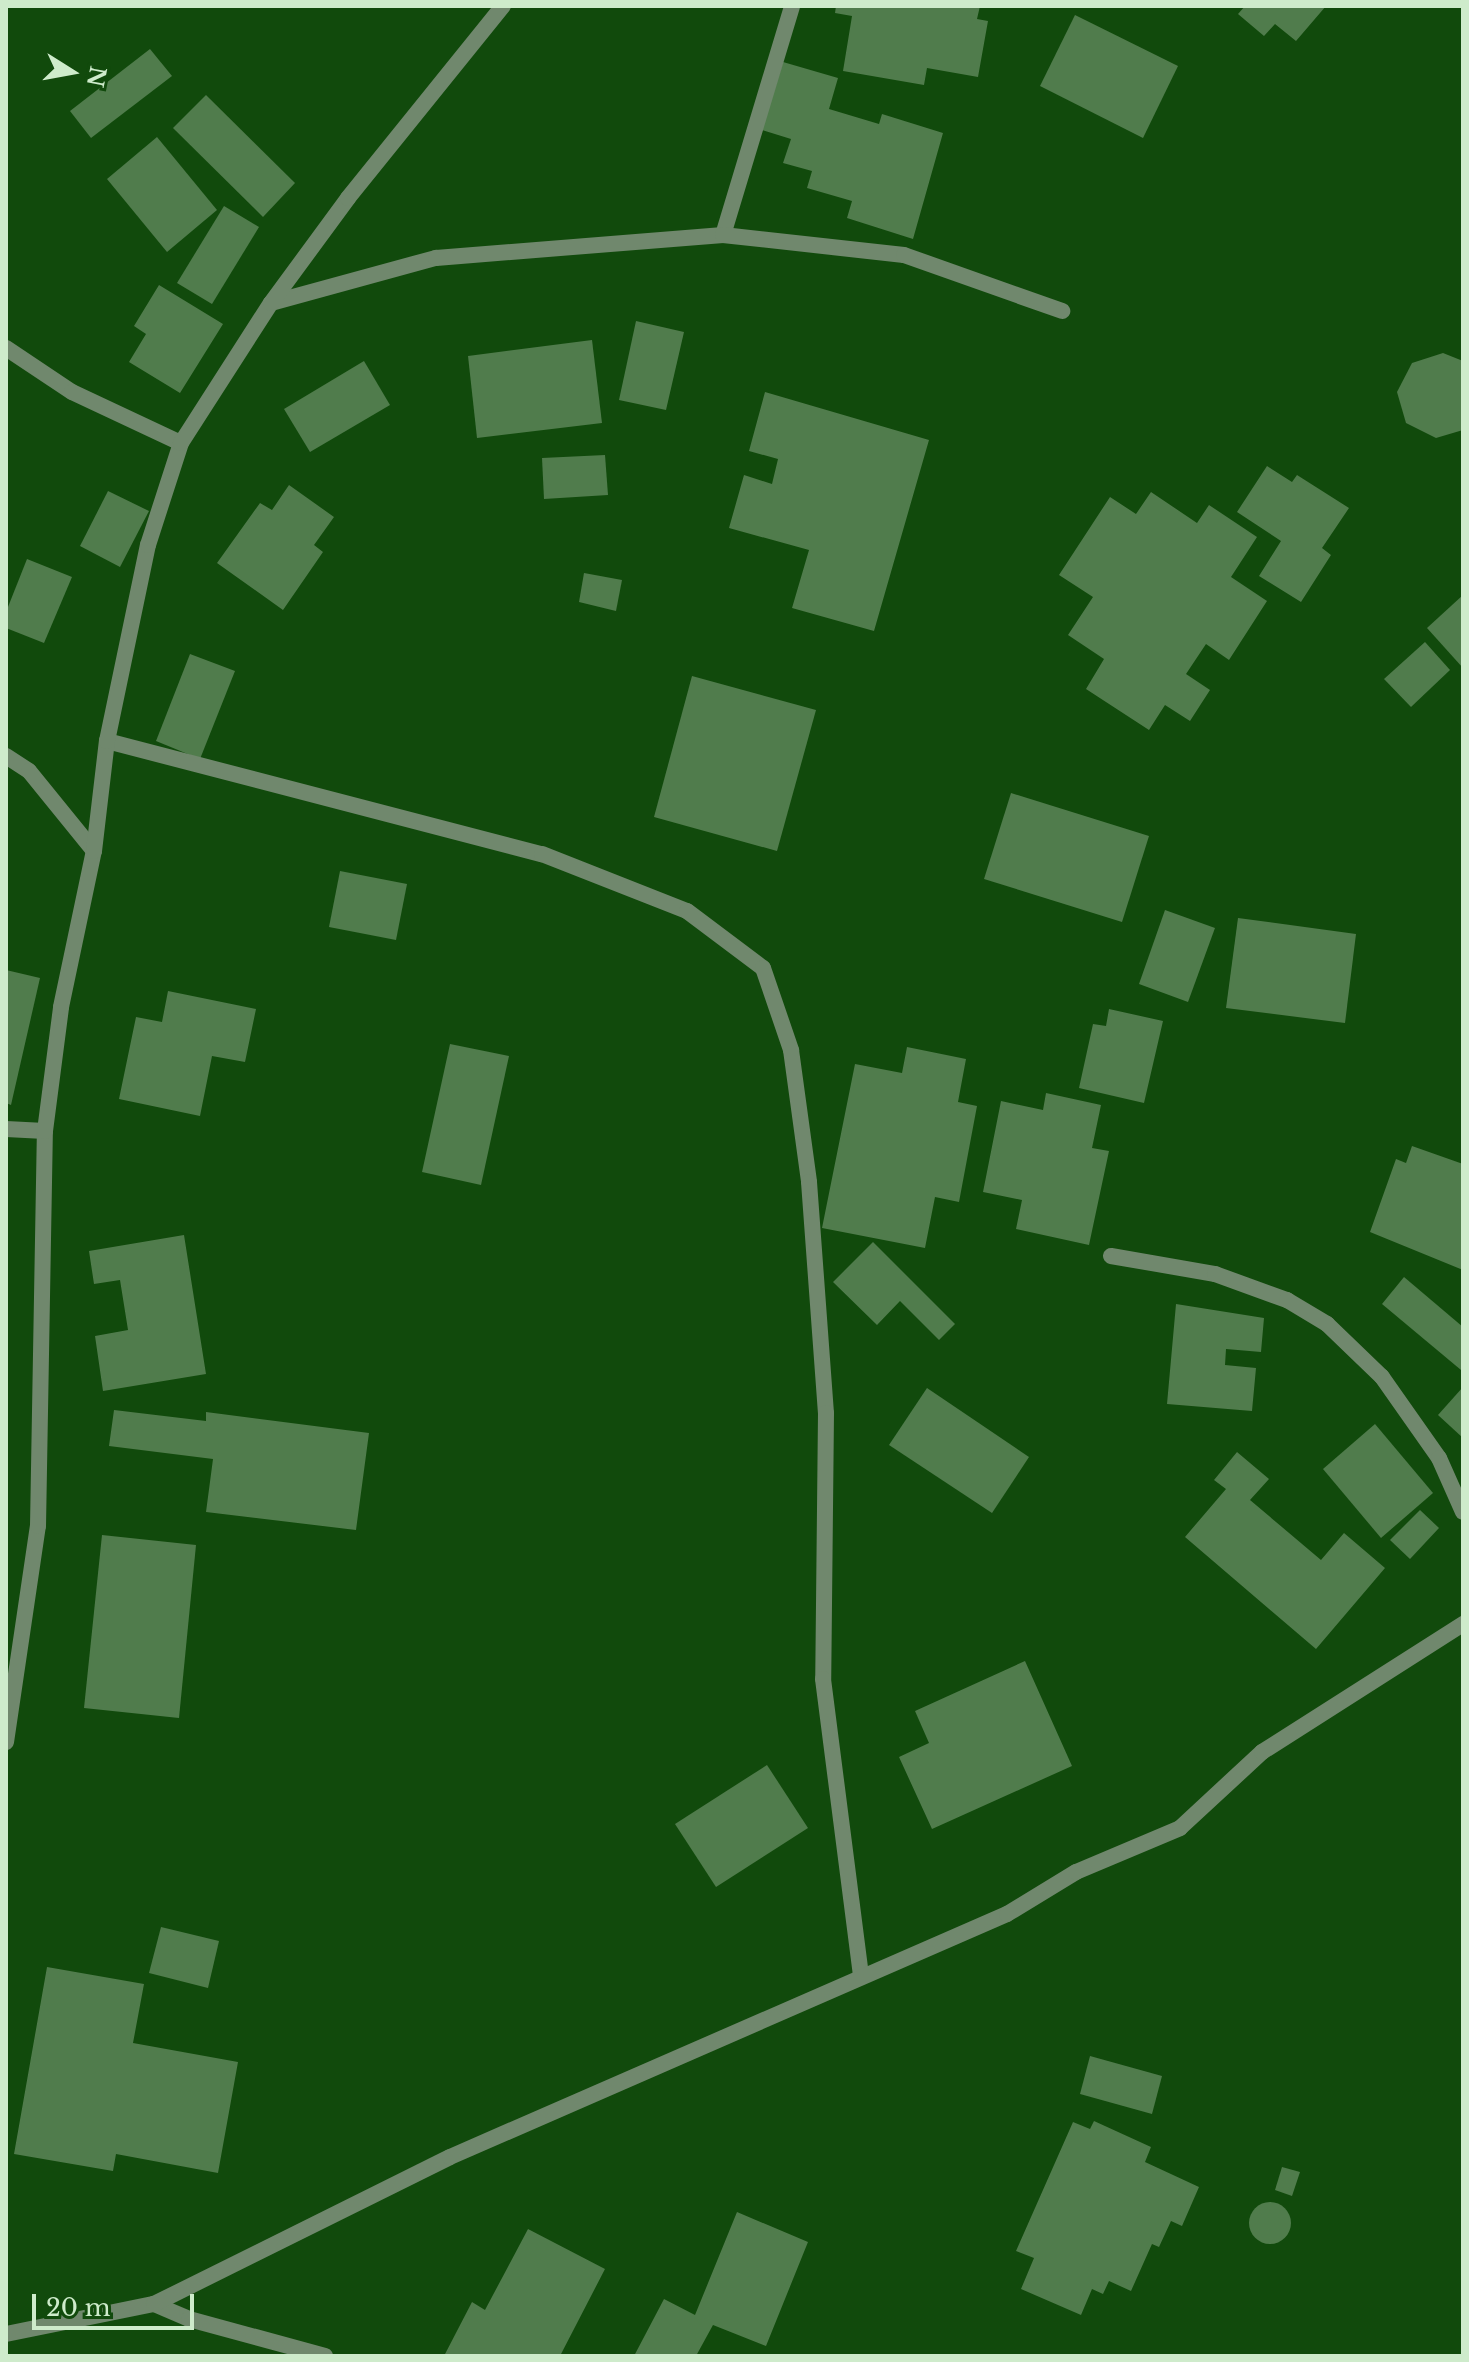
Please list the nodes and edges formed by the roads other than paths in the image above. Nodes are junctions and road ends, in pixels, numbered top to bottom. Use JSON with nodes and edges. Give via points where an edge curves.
{"nodes":[{"id":1,"x":503,"y":6,"type":"edge"},
{"id":2,"x":792,"y":6,"type":"edge"},
{"id":3,"x":723,"y":235,"type":"junction"},
{"id":4,"x":271,"y":303,"type":"junction"},
{"id":5,"x":1062,"y":311,"type":"dead end"},
{"id":6,"x":6,"y":348,"type":"edge"},
{"id":7,"x":181,"y":443,"type":"junction"},
{"id":8,"x":107,"y":741,"type":"junction"},
{"id":9,"x":6,"y":756,"type":"edge"},
{"id":10,"x":94,"y":851,"type":"junction"},
{"id":11,"x":6,"y":1129,"type":"edge"},
{"id":12,"x":45,"y":1131,"type":"junction"},
{"id":13,"x":1111,"y":1256,"type":"dead end"},
{"id":14,"x":1463,"y":1512,"type":"edge"},
{"id":15,"x":1463,"y":1624,"type":"edge"},
{"id":16,"x":6,"y":1742,"type":"edge"},
{"id":17,"x":861,"y":1977,"type":"junction"},
{"id":18,"x":154,"y":2304,"type":"junction"},
{"id":19,"x":6,"y":2334,"type":"edge"},
{"id":20,"x":325,"y":2356,"type":"edge"}],
"edges":[{"from":1,"to":4,"type":"street"},
{"from":2,"to":3,"type":"street"},
{"from":3,"to":4,"type":"street","via":[[436,258]]},
{"from":3,"to":5,"type":"street","via":[[904,255]]},
{"from":4,"to":7,"type":"street"},
{"from":6,"to":7,"type":"street","via":[[72,392]]},
{"from":7,"to":8,"type":"street","via":[[148,545]]},
{"from":8,"to":10,"type":"street"},
{"from":8,"to":17,"type":"street","via":[[542,854],[687,911],[763,968],[791,1050],[809,1182],[826,1413],[823,1679]]},
{"from":9,"to":10,"type":"street","via":[[29,771]]},
{"from":10,"to":12,"type":"street","via":[[61,1007]]},
{"from":11,"to":12,"type":"street"},
{"from":12,"to":16,"type":"street","via":[[38,1526]]},
{"from":13,"to":14,"type":"street","via":[[1215,1274],[1287,1300],[1327,1324],[1382,1377],[1439,1458]]},
{"from":15,"to":17,"type":"street","via":[[1262,1752],[1180,1828],[1076,1872],[1007,1914]]},
{"from":17,"to":18,"type":"street","via":[[450,2157]]},
{"from":18,"to":19,"type":"street"},
{"from":18,"to":20,"type":"street","via":[[189,2319]]}]}
